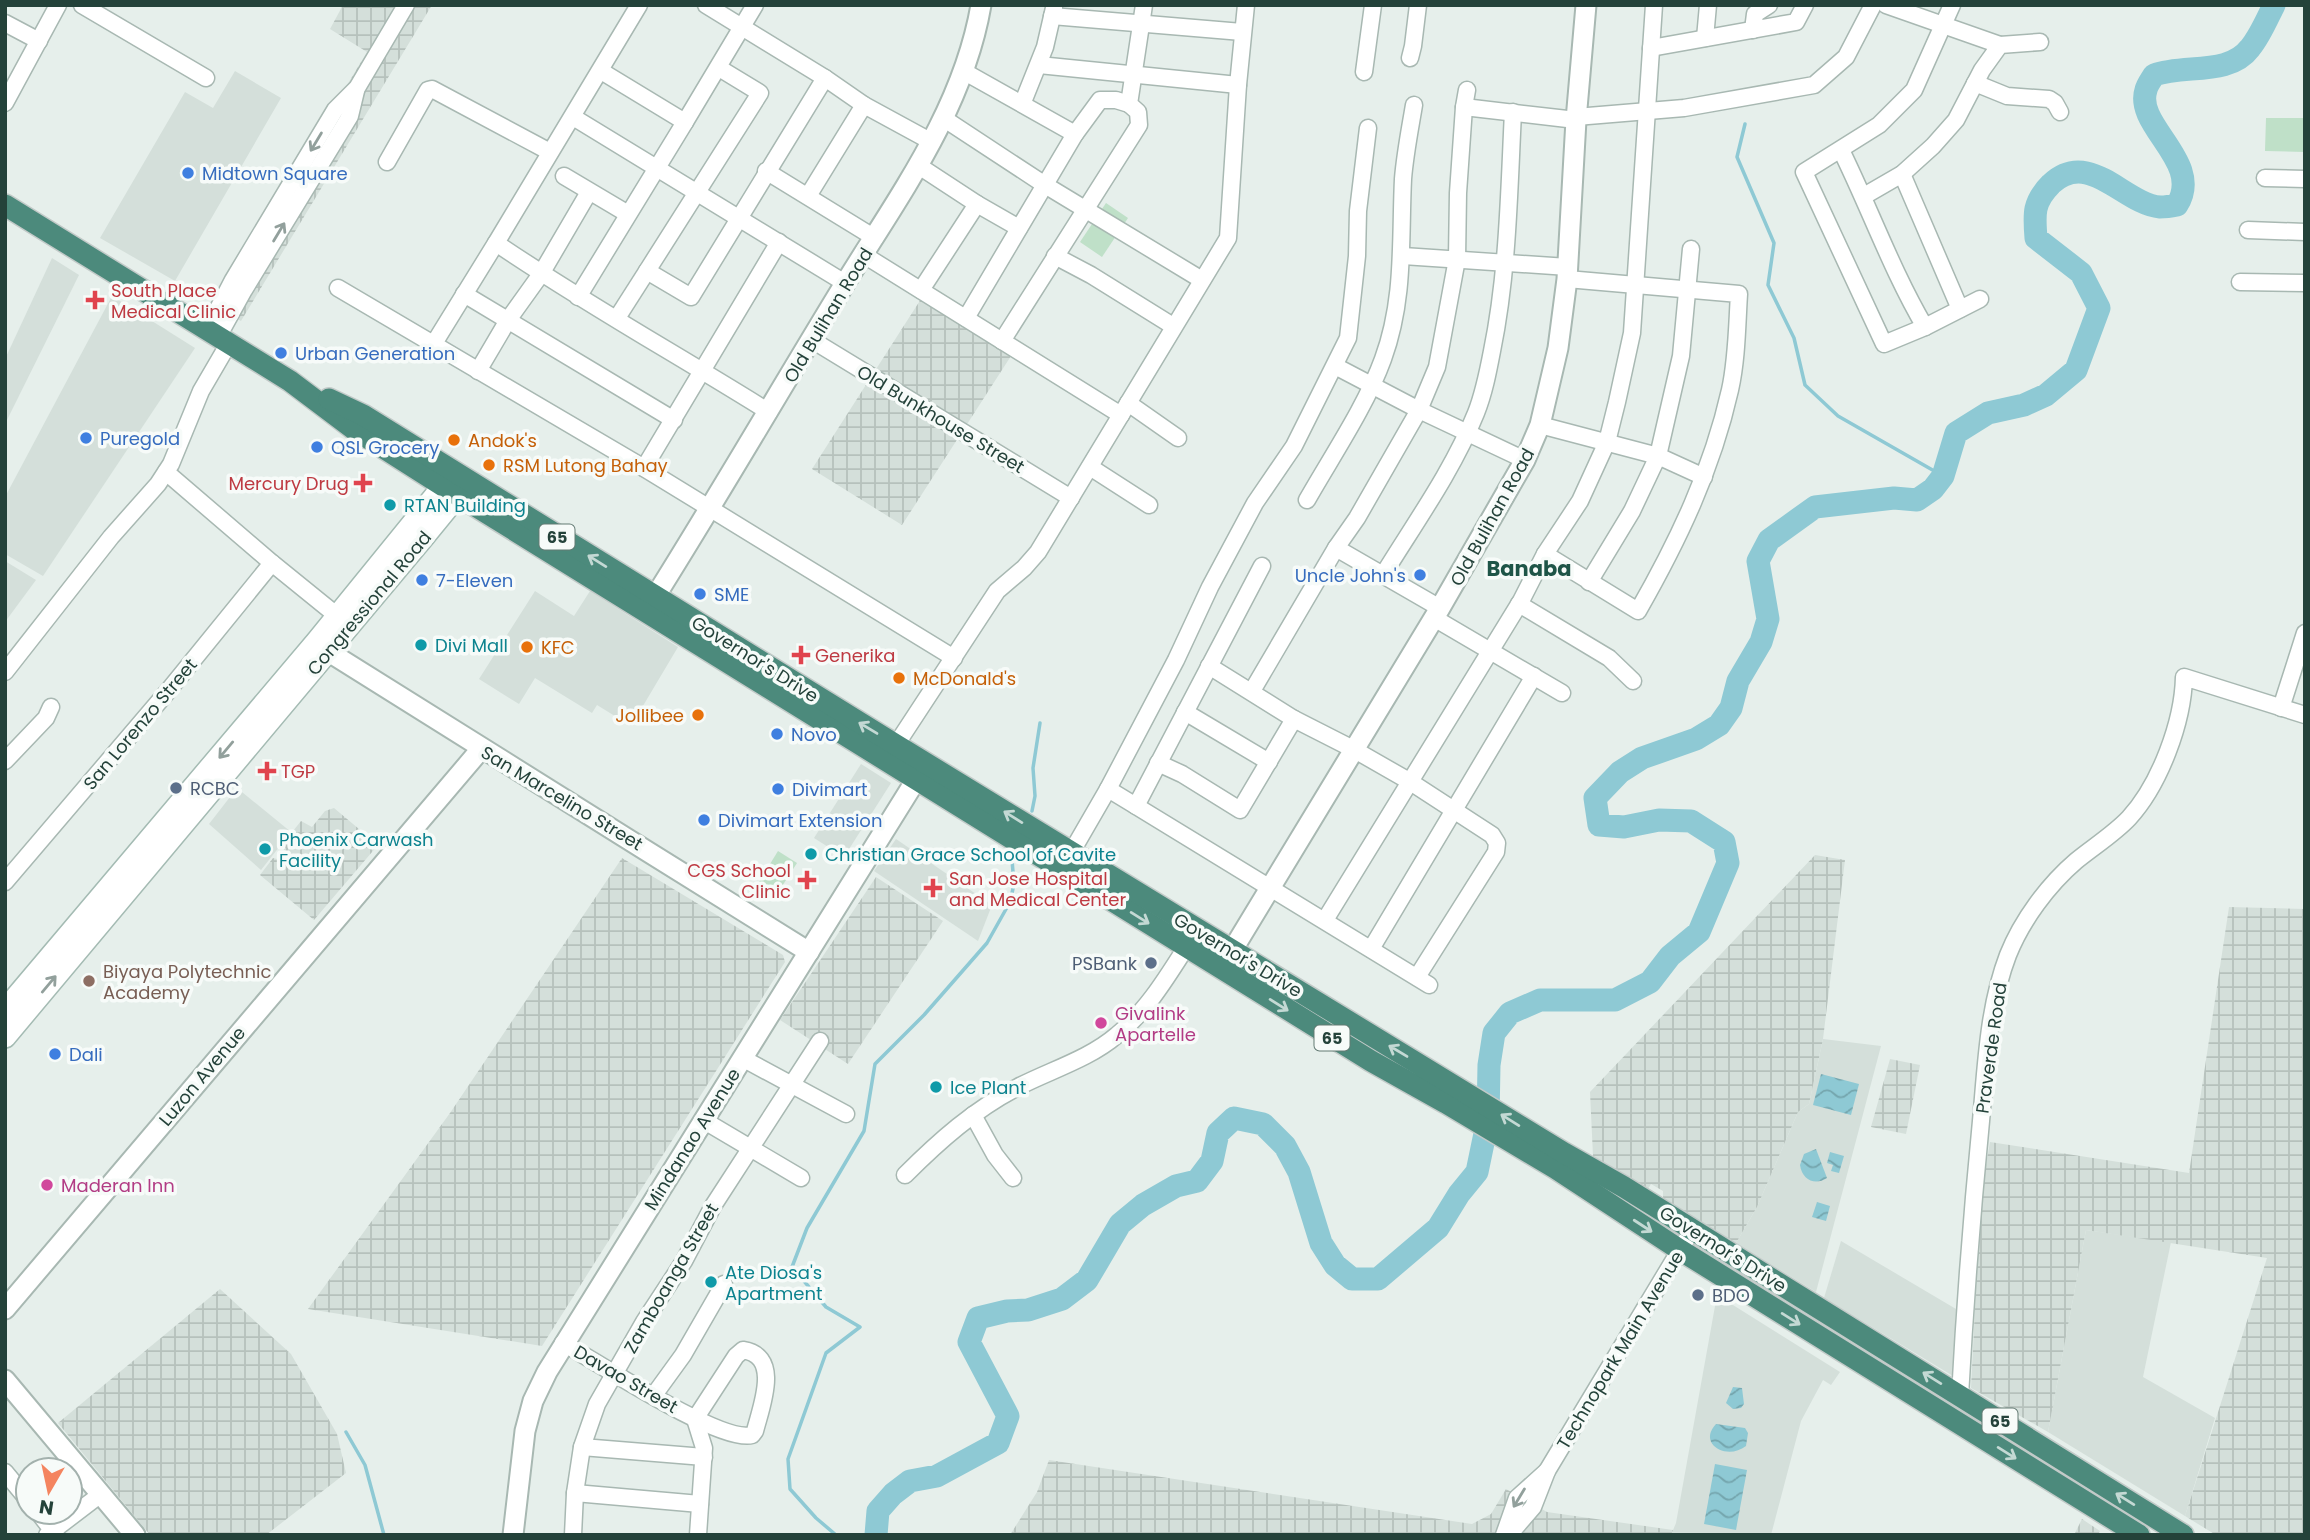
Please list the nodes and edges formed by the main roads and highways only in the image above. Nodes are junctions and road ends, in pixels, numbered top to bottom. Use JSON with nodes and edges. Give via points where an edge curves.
{"nodes":[{"id":1,"x":5,"y":205,"type":"edge"},
{"id":2,"x":454,"y":486,"type":"junction"},
{"id":3,"x":651,"y":604,"type":"junction"},
{"id":4,"x":323,"y":647,"type":"junction"},
{"id":5,"x":922,"y":771,"type":"junction"},
{"id":6,"x":1191,"y":939,"type":"junction"},
{"id":7,"x":5,"y":1010,"type":"edge"},
{"id":8,"x":5,"y":1037,"type":"edge"},
{"id":9,"x":1559,"y":1161,"type":"junction"},
{"id":10,"x":2139,"y":1535,"type":"edge"},
{"id":11,"x":2183,"y":1535,"type":"edge"}],
"edges":[{"from":1,"to":2,"type":"highway","name":"Governor's Drive","number":"65","via":[[290,381],[355,430]]},
{"from":2,"to":3,"type":"highway","name":"Governor's Drive","number":"65"},
{"from":2,"to":4,"type":"main road","name":"Congressional Road"},
{"from":3,"to":5,"type":"highway","name":"Governor's Drive","number":"65"},
{"from":5,"to":3,"type":"highway","name":"Governor's Drive","number":"65","one_way":true,"via":[[896,746]]},
{"from":4,"to":7,"type":"main road","name":"Congressional Road","one_way":true},
{"from":8,"to":4,"type":"main road","name":"Congressional Road","one_way":true},
{"from":5,"to":6,"type":"highway","name":"Governor's Drive","number":"65","one_way":true},
{"from":6,"to":5,"type":"highway","name":"Governor's Drive","number":"65","one_way":true,"via":[[1071,853]]},
{"from":6,"to":9,"type":"highway","name":"Governor's Drive","number":"65"},
{"from":9,"to":10,"type":"highway","name":"Governor's Drive","number":"65","one_way":true,"via":[[1680,1250]]},
{"from":11,"to":9,"type":"highway","name":"Governor's Drive","number":"65","one_way":true,"via":[[1692,1229]]}]}
